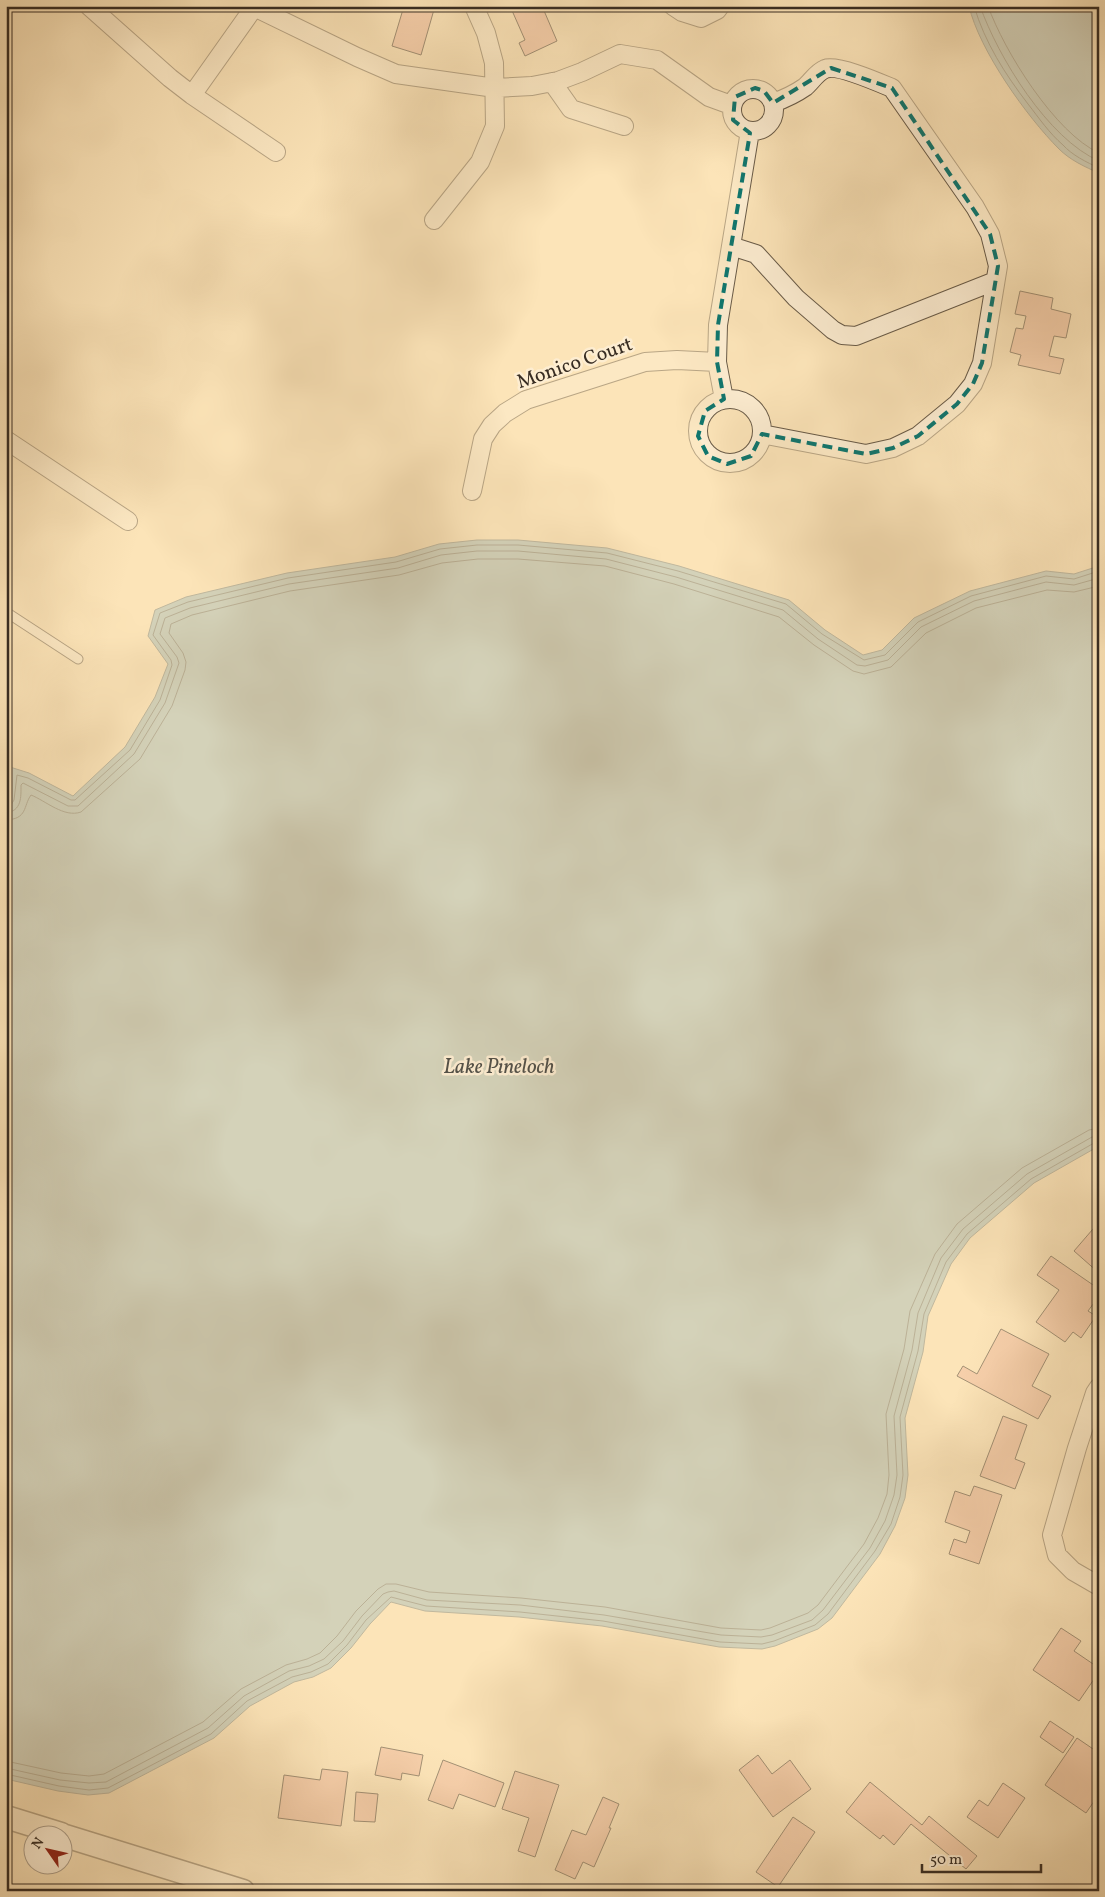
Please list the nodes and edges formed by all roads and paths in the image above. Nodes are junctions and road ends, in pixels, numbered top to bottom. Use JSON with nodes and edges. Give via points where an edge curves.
{"nodes":[{"id":1,"x":89,"y":6,"type":"edge"},
{"id":2,"x":474,"y":6,"type":"edge"},
{"id":3,"x":673,"y":6,"type":"edge"},
{"id":4,"x":720,"y":6,"type":"edge"},
{"id":5,"x":254,"y":7,"type":"edge"},
{"id":6,"x":552,"y":82,"type":"junction"},
{"id":7,"x":495,"y":88,"type":"junction"},
{"id":8,"x":192,"y":96,"type":"junction"},
{"id":9,"x":773,"y":103,"type":"junction"},
{"id":10,"x":732,"y":105,"type":"junction"},
{"id":11,"x":624,"y":126,"type":"dead end"},
{"id":12,"x":750,"y":131,"type":"junction"},
{"id":13,"x":276,"y":152,"type":"dead end"},
{"id":14,"x":434,"y":220,"type":"dead end"},
{"id":15,"x":732,"y":246,"type":"junction"},
{"id":16,"x":995,"y":281,"type":"junction"},
{"id":17,"x":717,"y":362,"type":"junction"},
{"id":18,"x":724,"y":400,"type":"junction"},
{"id":19,"x":762,"y":434,"type":"junction"},
{"id":20,"x":6,"y":440,"type":"edge"},
{"id":21,"x":472,"y":491,"type":"dead end"},
{"id":22,"x":128,"y":521,"type":"dead end"},
{"id":23,"x":6,"y":612,"type":"edge"},
{"id":24,"x":78,"y":659,"type":"dead end"},
{"id":25,"x":1099,"y":1388,"type":"edge"},
{"id":26,"x":1099,"y":1586,"type":"edge"},
{"id":27,"x":6,"y":1818,"type":"edge"},
{"id":28,"x":26,"y":1824,"type":"edge"},
{"id":29,"x":72,"y":1838,"type":"edge"},
{"id":30,"x":243,"y":1891,"type":"edge"}],
"edges":[{"from":1,"to":8,"type":"street"},
{"from":2,"to":7,"type":"street","via":[[494,63]]},
{"from":3,"to":4,"type":"street","via":[[701,18]]},
{"from":5,"to":7,"type":"street","via":[[396,74]]},
{"from":5,"to":8,"type":"street"},
{"from":6,"to":7,"type":"street"},
{"from":6,"to":10,"type":"street","via":[[620,54],[657,60],[709,97]]},
{"from":6,"to":11,"type":"street","via":[[571,109]]},
{"from":7,"to":14,"type":"street","via":[[495,126],[480,162]]},
{"from":8,"to":13,"type":"street"},
{"from":9,"to":10,"type":"street","via":[[764,91],[754,88],[740,92]]},
{"from":9,"to":12,"type":"street","via":[[770,123]]},
{"from":9,"to":16,"type":"street","via":[[787,98],[824,69],[831,68],[870,78],[892,88],[975,207],[990,234],[998,266]]},
{"from":10,"to":12,"type":"street","via":[[738,126]]},
{"from":12,"to":15,"type":"street"},
{"from":15,"to":16,"type":"street","via":[[756,254],[796,298],[842,335],[856,336]]},
{"from":15,"to":17,"type":"street","via":[[718,325]]},
{"from":16,"to":19,"type":"street","via":[[982,363],[973,384],[957,404],[918,436],[894,448],[866,454]]},
{"from":17,"to":18,"type":"street"},
{"from":17,"to":21,"type":"street","name":"Monico Court","via":[[645,362],[526,400],[492,425],[483,439]]},
{"from":18,"to":19,"type":"street","via":[[738,400],[756,412]]},
{"from":18,"to":19,"type":"street","via":[[704,411],[698,425],[699,441],[708,456],[727,464],[739,462],[751,456]]},
{"from":20,"to":22,"type":"street"},
{"from":23,"to":24,"type":"lane"},
{"from":25,"to":26,"type":"street","via":[[1076,1448],[1052,1535],[1057,1555],[1073,1571]]},
{"from":27,"to":28,"type":"street"},
{"from":29,"to":30,"type":"street"}]}
